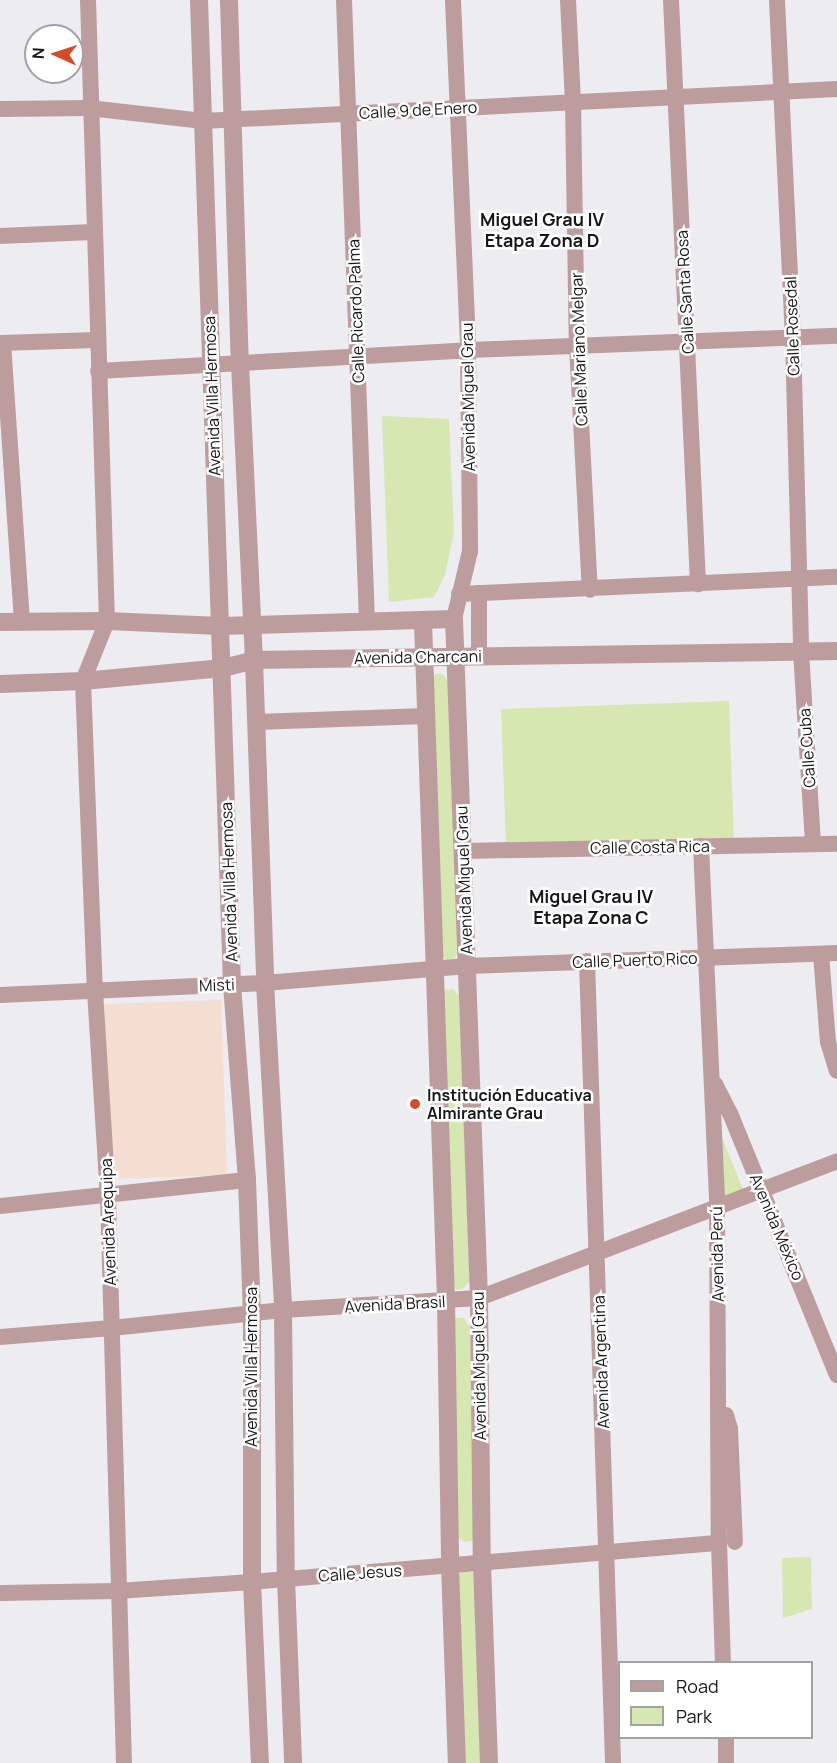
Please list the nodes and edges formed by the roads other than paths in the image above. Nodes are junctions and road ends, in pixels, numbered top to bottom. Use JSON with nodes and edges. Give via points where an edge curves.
{"nodes":[{"id":1,"x":88,"y":0,"type":"edge"},
{"id":2,"x":199,"y":0,"type":"edge"},
{"id":3,"x":230,"y":0,"type":"edge"},
{"id":4,"x":344,"y":0,"type":"edge"},
{"id":5,"x":453,"y":0,"type":"edge"},
{"id":6,"x":568,"y":0,"type":"edge"},
{"id":7,"x":671,"y":0,"type":"edge"},
{"id":8,"x":777,"y":0,"type":"edge"},
{"id":9,"x":837,"y":89,"type":"edge"},
{"id":10,"x":780,"y":93,"type":"junction"},
{"id":11,"x":675,"y":96,"type":"junction"},
{"id":12,"x":573,"y":102,"type":"junction"},
{"id":13,"x":89,"y":108,"type":"junction"},
{"id":14,"x":456,"y":108,"type":"junction"},
{"id":15,"x":0,"y":109,"type":"edge"},
{"id":16,"x":348,"y":113,"type":"junction"},
{"id":17,"x":233,"y":119,"type":"junction"},
{"id":18,"x":203,"y":121,"type":"junction"},
{"id":19,"x":93,"y":232,"type":"junction"},
{"id":20,"x":0,"y":236,"type":"edge"},
{"id":21,"x":837,"y":336,"type":"edge"},
{"id":22,"x":793,"y":338,"type":"junction"},
{"id":23,"x":97,"y":340,"type":"junction"},
{"id":24,"x":687,"y":340,"type":"junction"},
{"id":25,"x":2,"y":343,"type":"edge"},
{"id":26,"x":577,"y":345,"type":"junction"},
{"id":27,"x":468,"y":350,"type":"junction"},
{"id":28,"x":358,"y":357,"type":"junction"},
{"id":29,"x":240,"y":364,"type":"junction"},
{"id":30,"x":211,"y":366,"type":"junction"},
{"id":31,"x":98,"y":370,"type":"junction"},
{"id":32,"x":837,"y":577,"type":"edge"},
{"id":33,"x":799,"y":578,"type":"junction"},
{"id":34,"x":698,"y":584,"type":"junction"},
{"id":35,"x":590,"y":590,"type":"junction"},
{"id":36,"x":479,"y":593,"type":"junction"},
{"id":37,"x":459,"y":594,"type":"junction"},
{"id":38,"x":454,"y":619,"type":"junction"},
{"id":39,"x":22,"y":621,"type":"junction"},
{"id":40,"x":106,"y":621,"type":"junction"},
{"id":41,"x":423,"y":621,"type":"junction"},
{"id":42,"x":0,"y":622,"type":"edge"},
{"id":43,"x":367,"y":622,"type":"junction"},
{"id":44,"x":220,"y":626,"type":"junction"},
{"id":45,"x":252,"y":626,"type":"junction"},
{"id":46,"x":837,"y":651,"type":"edge"},
{"id":47,"x":801,"y":652,"type":"junction"},
{"id":48,"x":455,"y":656,"type":"junction"},
{"id":49,"x":479,"y":656,"type":"junction"},
{"id":50,"x":424,"y":658,"type":"junction"},
{"id":51,"x":254,"y":660,"type":"junction"},
{"id":52,"x":223,"y":668,"type":"junction"},
{"id":53,"x":83,"y":681,"type":"junction"},
{"id":54,"x":0,"y":684,"type":"edge"},
{"id":55,"x":426,"y":716,"type":"junction"},
{"id":56,"x":256,"y":722,"type":"junction"},
{"id":57,"x":813,"y":844,"type":"junction"},
{"id":58,"x":837,"y":844,"type":"edge"},
{"id":59,"x":701,"y":846,"type":"junction"},
{"id":60,"x":463,"y":851,"type":"junction"},
{"id":61,"x":829,"y":953,"type":"edge"},
{"id":62,"x":705,"y":958,"type":"junction"},
{"id":63,"x":587,"y":962,"type":"junction"},
{"id":64,"x":467,"y":966,"type":"junction"},
{"id":65,"x":433,"y":968,"type":"junction"},
{"id":66,"x":265,"y":984,"type":"junction"},
{"id":67,"x":232,"y":985,"type":"junction"},
{"id":68,"x":95,"y":991,"type":"junction"},
{"id":69,"x":0,"y":995,"type":"edge"},
{"id":70,"x":832,"y":1041,"type":"edge"},
{"id":71,"x":837,"y":1071,"type":"edge"},
{"id":72,"x":713,"y":1081,"type":"junction"},
{"id":73,"x":837,"y":1161,"type":"edge"},
{"id":74,"x":247,"y":1180,"type":"junction"},
{"id":75,"x":761,"y":1191,"type":"junction"},
{"id":76,"x":108,"y":1196,"type":"junction"},
{"id":77,"x":717,"y":1205,"type":"junction"},
{"id":78,"x":0,"y":1206,"type":"edge"},
{"id":79,"x":597,"y":1254,"type":"junction"},
{"id":80,"x":478,"y":1298,"type":"junction"},
{"id":81,"x":446,"y":1302,"type":"junction"},
{"id":82,"x":283,"y":1310,"type":"junction"},
{"id":83,"x":252,"y":1314,"type":"junction"},
{"id":84,"x":112,"y":1328,"type":"junction"},
{"id":85,"x":0,"y":1337,"type":"edge"},
{"id":86,"x":837,"y":1375,"type":"edge"},
{"id":87,"x":727,"y":1543,"type":"junction"},
{"id":88,"x":608,"y":1551,"type":"junction"},
{"id":89,"x":482,"y":1564,"type":"junction"},
{"id":90,"x":450,"y":1566,"type":"junction"},
{"id":91,"x":286,"y":1578,"type":"junction"},
{"id":92,"x":252,"y":1582,"type":"junction"},
{"id":93,"x":117,"y":1591,"type":"junction"},
{"id":94,"x":0,"y":1593,"type":"edge"},
{"id":95,"x":723,"y":1661,"type":"edge"},
{"id":96,"x":726,"y":1739,"type":"edge"},
{"id":97,"x":124,"y":1763,"type":"edge"},
{"id":98,"x":260,"y":1763,"type":"edge"},
{"id":99,"x":293,"y":1763,"type":"edge"},
{"id":100,"x":457,"y":1763,"type":"edge"},
{"id":101,"x":489,"y":1763,"type":"edge"},
{"id":102,"x":613,"y":1763,"type":"edge"},
{"id":103,"x":726,"y":1763,"type":"edge"}],
"edges":[{"from":1,"to":13,"type":"street"},
{"from":2,"to":18,"type":"street","name":"Avenida Villa Hermosa"},
{"from":3,"to":17,"type":"street","name":"Avenida Villa Hermosa"},
{"from":4,"to":16,"type":"street","name":"Calle Ricardo Palma"},
{"from":5,"to":14,"type":"street","name":"Avenida Miguel Grau"},
{"from":6,"to":12,"type":"street","name":"Calle Mariano Melgar"},
{"from":7,"to":11,"type":"street","name":"Calle Santa Rosa"},
{"from":8,"to":10,"type":"street","name":"Calle Rosedal"},
{"from":9,"to":10,"type":"street","name":"Calle 9 de Enero"},
{"from":10,"to":11,"type":"street","name":"Calle 9 de Enero"},
{"from":10,"to":22,"type":"street","name":"Calle Rosedal"},
{"from":11,"to":12,"type":"street","name":"Calle 9 de Enero"},
{"from":11,"to":24,"type":"street","name":"Calle Santa Rosa"},
{"from":12,"to":14,"type":"street","name":"Calle 9 de Enero"},
{"from":12,"to":26,"type":"street","name":"Calle Mariano Melgar"},
{"from":13,"to":15,"type":"street","name":"Calle 9 de Enero"},
{"from":13,"to":18,"type":"street","name":"Calle 9 de Enero"},
{"from":13,"to":19,"type":"street"},
{"from":14,"to":16,"type":"street","name":"Calle 9 de Enero"},
{"from":14,"to":27,"type":"street","name":"Avenida Miguel Grau"},
{"from":16,"to":17,"type":"street","name":"Calle 9 de Enero"},
{"from":16,"to":28,"type":"street","name":"Calle Ricardo Palma"},
{"from":17,"to":18,"type":"street","name":"Calle 9 de Enero"},
{"from":17,"to":29,"type":"street","name":"Avenida Villa Hermosa"},
{"from":18,"to":30,"type":"street","name":"Avenida Villa Hermosa"},
{"from":19,"to":20,"type":"street"},
{"from":19,"to":23,"type":"street"},
{"from":21,"to":22,"type":"street"},
{"from":22,"to":24,"type":"street"},
{"from":22,"to":33,"type":"street","name":"Calle Rosedal"},
{"from":23,"to":25,"type":"street"},
{"from":23,"to":31,"type":"street"},
{"from":24,"to":26,"type":"street"},
{"from":24,"to":34,"type":"street","name":"Calle Santa Rosa"},
{"from":25,"to":39,"type":"street"},
{"from":26,"to":27,"type":"street"},
{"from":26,"to":35,"type":"street","name":"Calle Mariano Melgar"},
{"from":27,"to":28,"type":"street"},
{"from":27,"to":37,"type":"street","name":"Avenida Miguel Grau","via":[[470,551]]},
{"from":28,"to":29,"type":"street"},
{"from":28,"to":43,"type":"street","name":"Calle Ricardo Palma"},
{"from":29,"to":30,"type":"street"},
{"from":29,"to":45,"type":"street","name":"Avenida Villa Hermosa"},
{"from":30,"to":31,"type":"street"},
{"from":30,"to":44,"type":"street","name":"Avenida Villa Hermosa"},
{"from":31,"to":40,"type":"street"},
{"from":32,"to":33,"type":"street"},
{"from":33,"to":34,"type":"street"},
{"from":33,"to":47,"type":"street","name":"Calle Rosedal"},
{"from":34,"to":35,"type":"street"},
{"from":35,"to":36,"type":"street"},
{"from":36,"to":37,"type":"street"},
{"from":36,"to":49,"type":"street"},
{"from":37,"to":38,"type":"street","name":"Avenida Miguel Grau"},
{"from":38,"to":41,"type":"street"},
{"from":38,"to":48,"type":"street","name":"Avenida Miguel Grau"},
{"from":39,"to":40,"type":"street"},
{"from":39,"to":42,"type":"street"},
{"from":40,"to":44,"type":"street"},
{"from":40,"to":53,"type":"street"},
{"from":41,"to":43,"type":"street"},
{"from":41,"to":50,"type":"street","name":"Avenida Miguel Grau"},
{"from":43,"to":45,"type":"street"},
{"from":44,"to":45,"type":"street"},
{"from":44,"to":52,"type":"street","name":"Avenida Villa Hermosa"},
{"from":45,"to":51,"type":"street","name":"Avenida Villa Hermosa"},
{"from":46,"to":47,"type":"street","name":"Avenida Charcani"},
{"from":47,"to":49,"type":"street","name":"Avenida Charcani"},
{"from":47,"to":57,"type":"street","name":"Calle Cuba"},
{"from":48,"to":49,"type":"street","name":"Avenida Charcani"},
{"from":48,"to":50,"type":"street","name":"Avenida Charcani"},
{"from":48,"to":60,"type":"street","name":"Avenida Miguel Grau"},
{"from":50,"to":51,"type":"street","name":"Avenida Charcani"},
{"from":50,"to":55,"type":"street","name":"Avenida Miguel Grau"},
{"from":51,"to":52,"type":"street","name":"Avenida Charcani"},
{"from":51,"to":56,"type":"street","name":"Avenida Villa Hermosa"},
{"from":52,"to":53,"type":"street","name":"Avenida Charcani"},
{"from":52,"to":67,"type":"street","name":"Avenida Villa Hermosa"},
{"from":53,"to":54,"type":"street","name":"Avenida Charcani"},
{"from":53,"to":68,"type":"street","name":"Avenida Arequipa"},
{"from":55,"to":56,"type":"street"},
{"from":55,"to":65,"type":"street","name":"Avenida Miguel Grau"},
{"from":56,"to":66,"type":"street","name":"Avenida Villa Hermosa"},
{"from":57,"to":58,"type":"street","name":"Calle Costa Rica"},
{"from":57,"to":59,"type":"street","name":"Calle Costa Rica"},
{"from":59,"to":60,"type":"street","name":"Calle Costa Rica"},
{"from":59,"to":62,"type":"street","name":"Avenida Perú"},
{"from":60,"to":64,"type":"street","name":"Avenida Miguel Grau"},
{"from":61,"to":62,"type":"street","name":"Calle Puerto Rico"},
{"from":61,"to":70,"type":"street"},
{"from":62,"to":63,"type":"street","name":"Calle Puerto Rico"},
{"from":62,"to":72,"type":"street","name":"Avenida Perú"},
{"from":63,"to":64,"type":"street","name":"Calle Puerto Rico"},
{"from":63,"to":79,"type":"street","name":"Avenida Argentina"},
{"from":64,"to":65,"type":"street","name":"Calle Puerto Rico"},
{"from":64,"to":80,"type":"street","name":"Avenida Miguel Grau"},
{"from":65,"to":66,"type":"street","name":"Misti"},
{"from":65,"to":81,"type":"street","name":"Avenida Miguel Grau"},
{"from":66,"to":67,"type":"street","name":"Misti"},
{"from":66,"to":82,"type":"street","name":"Avenida Villa Hermosa"},
{"from":67,"to":68,"type":"street","name":"Misti"},
{"from":67,"to":74,"type":"street","name":"Avenida Villa Hermosa"},
{"from":68,"to":69,"type":"street","name":"Misti"},
{"from":68,"to":76,"type":"street","name":"Avenida Arequipa"},
{"from":70,"to":71,"type":"street"},
{"from":72,"to":75,"type":"street","name":"Avenida México"},
{"from":72,"to":77,"type":"street","name":"Avenida Perú"},
{"from":73,"to":75,"type":"street","name":"Avenida Brasil"},
{"from":74,"to":76,"type":"street"},
{"from":74,"to":83,"type":"street","name":"Avenida Villa Hermosa"},
{"from":75,"to":77,"type":"street","name":"Avenida Brasil"},
{"from":75,"to":86,"type":"street","name":"Avenida México"},
{"from":76,"to":78,"type":"street"},
{"from":76,"to":84,"type":"street","name":"Avenida Arequipa"},
{"from":77,"to":79,"type":"street","name":"Avenida Brasil"},
{"from":77,"to":87,"type":"street","name":"Avenida Perú","via":[[718,1390],[730,1429]]},
{"from":79,"to":80,"type":"street","name":"Avenida Brasil"},
{"from":79,"to":88,"type":"street","name":"Avenida Argentina"},
{"from":80,"to":81,"type":"street","name":"Avenida Brasil"},
{"from":80,"to":89,"type":"street","name":"Avenida Miguel Grau"},
{"from":81,"to":82,"type":"street","name":"Avenida Brasil"},
{"from":81,"to":90,"type":"street","name":"Avenida Miguel Grau"},
{"from":82,"to":83,"type":"street","name":"Avenida Brasil"},
{"from":82,"to":91,"type":"street","name":"Avenida Villa Hermosa"},
{"from":83,"to":84,"type":"street","name":"Avenida Brasil"},
{"from":83,"to":92,"type":"street","name":"Avenida Villa Hermosa"},
{"from":84,"to":85,"type":"street","name":"Avenida Brasil"},
{"from":84,"to":93,"type":"street","name":"Avenida Arequipa"},
{"from":87,"to":88,"type":"street","name":"Calle Jesus"},
{"from":87,"to":95,"type":"street"},
{"from":88,"to":89,"type":"street","name":"Calle Jesus"},
{"from":88,"to":102,"type":"street","name":"Avenida Argentina"},
{"from":89,"to":90,"type":"street","name":"Calle Jesus"},
{"from":89,"to":101,"type":"street","name":"Avenida Miguel Grau"},
{"from":90,"to":91,"type":"street","name":"Calle Jesus"},
{"from":90,"to":100,"type":"street","name":"Avenida Miguel Grau"},
{"from":91,"to":92,"type":"street","name":"Calle Jesus"},
{"from":91,"to":99,"type":"street","name":"Avenida Villa Hermosa"},
{"from":92,"to":93,"type":"street","name":"Calle Jesus"},
{"from":92,"to":98,"type":"street","name":"Avenida Villa Hermosa"},
{"from":93,"to":94,"type":"street","name":"Calle Jesus"},
{"from":93,"to":97,"type":"street","name":"Avenida Arequipa"},
{"from":96,"to":103,"type":"street"}]}
